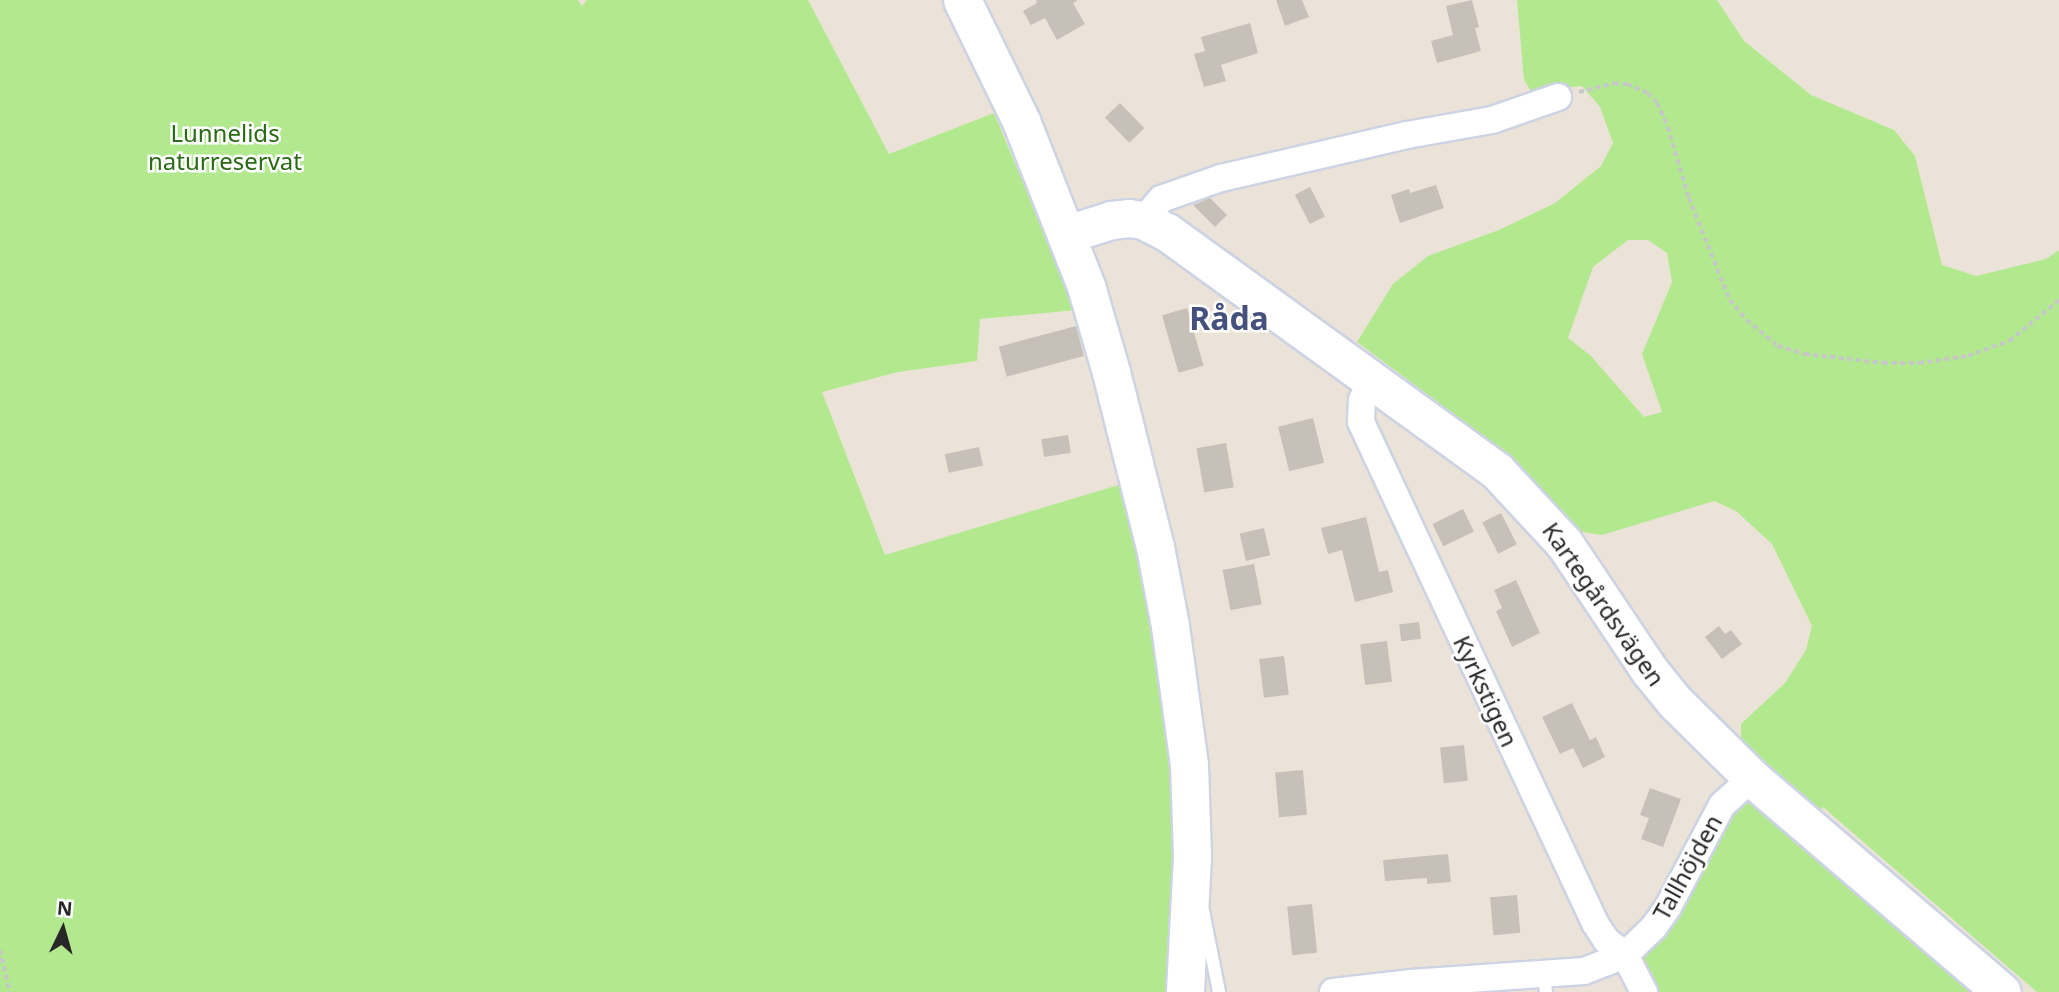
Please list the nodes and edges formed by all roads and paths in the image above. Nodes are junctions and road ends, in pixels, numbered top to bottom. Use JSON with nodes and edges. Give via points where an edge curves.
{"nodes":[{"id":1,"x":962,"y":0,"type":"edge"},
{"id":2,"x":1559,"y":97,"type":"joint"},
{"id":3,"x":1143,"y":220,"type":"junction"},
{"id":4,"x":1067,"y":234,"type":"junction"},
{"id":5,"x":2059,"y":300,"type":"edge"},
{"id":6,"x":1371,"y":378,"type":"junction"},
{"id":7,"x":1752,"y":778,"type":"junction"},
{"id":8,"x":1192,"y":895,"type":"junction"},
{"id":9,"x":0,"y":950,"type":"edge"},
{"id":10,"x":1625,"y":955,"type":"junction"},
{"id":11,"x":1545,"y":983,"type":"edge"},
{"id":12,"x":1442,"y":987,"type":"edge"},
{"id":13,"x":1374,"y":989,"type":"edge"},
{"id":14,"x":10,"y":992,"type":"edge"},
{"id":15,"x":1185,"y":992,"type":"edge"},
{"id":16,"x":1219,"y":992,"type":"edge"},
{"id":17,"x":1333,"y":992,"type":"edge"},
{"id":18,"x":1644,"y":992,"type":"edge"},
{"id":19,"x":2002,"y":992,"type":"edge"}],
"edges":[{"from":1,"to":4,"type":"street","via":[[1021,121]]},
{"from":2,"to":3,"type":"street","via":[[1492,120],[1222,178],[1161,200]]},
{"from":2,"to":5,"type":"path","via":[[1614,83],[1648,93],[1657,103],[1730,300],[1778,346],[1805,354],[1883,363],[1968,356],[2009,341]]},
{"from":3,"to":4,"type":"street","via":[[1111,220]]},
{"from":3,"to":6,"type":"street","name":"Kartegårdsvägen","via":[[1167,232]]},
{"from":4,"to":8,"type":"street","via":[[1111,372],[1167,612],[1189,765]]},
{"from":6,"to":7,"type":"street","name":"Kartegårdsvägen","via":[[1497,471],[1537,511],[1564,543],[1649,670]]},
{"from":6,"to":10,"type":"street","name":"Kyrkstigen","via":[[1362,400],[1361,422],[1595,923],[1606,940]]},
{"from":7,"to":10,"type":"street","name":"Tallhöjden","via":[[1722,805],[1668,907]]},
{"from":7,"to":19,"type":"street","name":"Kartegårdsvägen"},
{"from":8,"to":15,"type":"street"},
{"from":8,"to":16,"type":"lane","via":[[1200,900]]},
{"from":9,"to":14,"type":"path"},
{"from":10,"to":11,"type":"street","name":"Tallhöjden"},
{"from":10,"to":18,"type":"street","name":"Kyrkstigen"},
{"from":11,"to":12,"type":"street","name":"Tallhöjden"},
{"from":12,"to":13,"type":"street","name":"Tallhöjden"},
{"from":13,"to":17,"type":"street","name":"Tallhöjden"}]}
